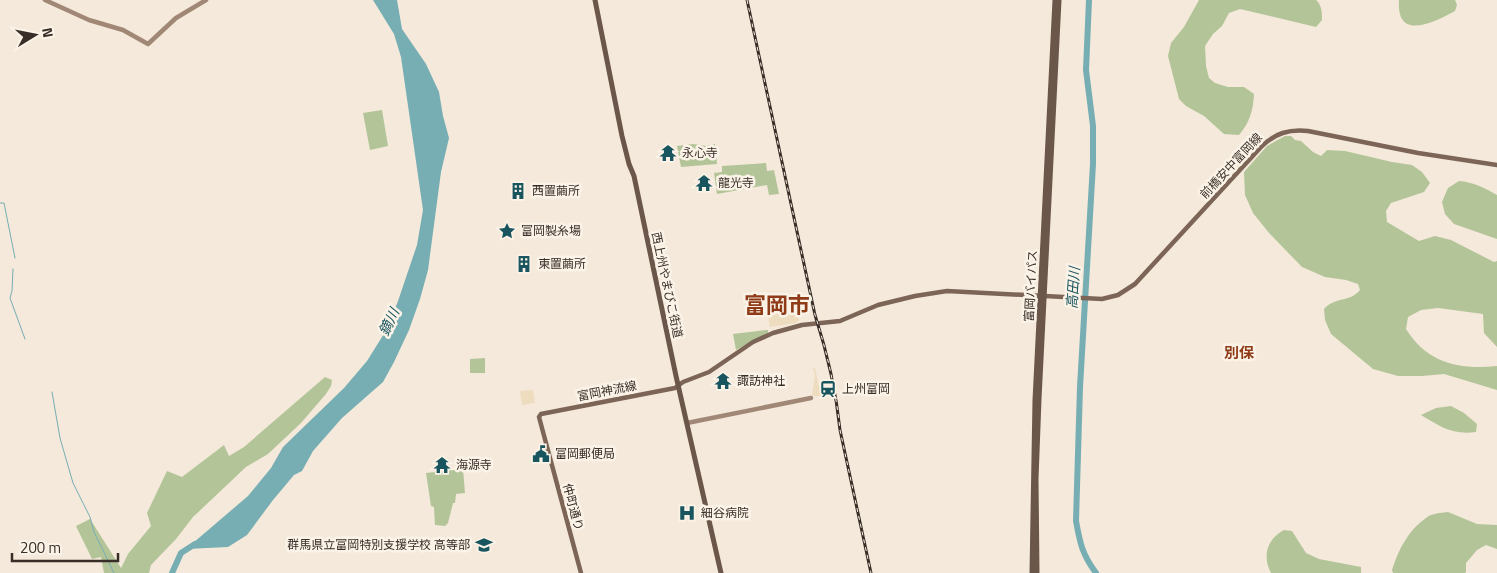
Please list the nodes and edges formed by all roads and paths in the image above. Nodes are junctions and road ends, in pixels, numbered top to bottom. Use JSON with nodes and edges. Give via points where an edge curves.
{"nodes":[{"id":1,"x":45,"y":0,"type":"edge"},
{"id":2,"x":206,"y":0,"type":"edge"},
{"id":3,"x":595,"y":0,"type":"edge"},
{"id":4,"x":1055,"y":0,"type":"edge"},
{"id":5,"x":1059,"y":0,"type":"edge"},
{"id":6,"x":1497,"y":165,"type":"edge"},
{"id":7,"x":1043,"y":296,"type":"junction"},
{"id":8,"x":678,"y":385,"type":"junction"},
{"id":9,"x":811,"y":398,"type":"dead end"},
{"id":10,"x":539,"y":417,"type":"joint"},
{"id":11,"x":687,"y":423,"type":"junction"},
{"id":12,"x":581,"y":573,"type":"edge"},
{"id":13,"x":721,"y":573,"type":"edge"},
{"id":14,"x":1032,"y":573,"type":"edge"},
{"id":15,"x":1037,"y":573,"type":"edge"}],
"edges":[{"from":1,"to":2,"type":"main road","via":[[89,20],[124,30],[148,44],[176,18]]},
{"from":3,"to":8,"type":"highway","name":"西上州やまびこ街道"},
{"from":4,"to":7,"type":"highway","name":"富岡バイパス"},
{"from":5,"to":7,"type":"highway","name":"富岡バイパス"},
{"from":6,"to":7,"type":"main road","name":"前橋安中富岡線","via":[[1308,131],[1278,134],[1261,147],[1135,284],[1118,295],[1102,299]]},
{"from":7,"to":8,"type":"main road","via":[[947,291],[886,302],[840,321],[802,325],[773,333],[753,342],[709,372]]},
{"from":7,"to":14,"type":"highway","name":"富岡バイパス","via":[[1034,442]]},
{"from":7,"to":15,"type":"highway","name":"富岡バイパス","via":[[1036,479]]},
{"from":8,"to":10,"type":"main road","name":"富岡神流線"},
{"from":8,"to":11,"type":"highway","name":"西上州やまびこ街道"},
{"from":9,"to":11,"type":"main road"},
{"from":10,"to":12,"type":"main road","name":"仲町通り"},
{"from":11,"to":13,"type":"highway","name":"西上州やまびこ街道"}]}
